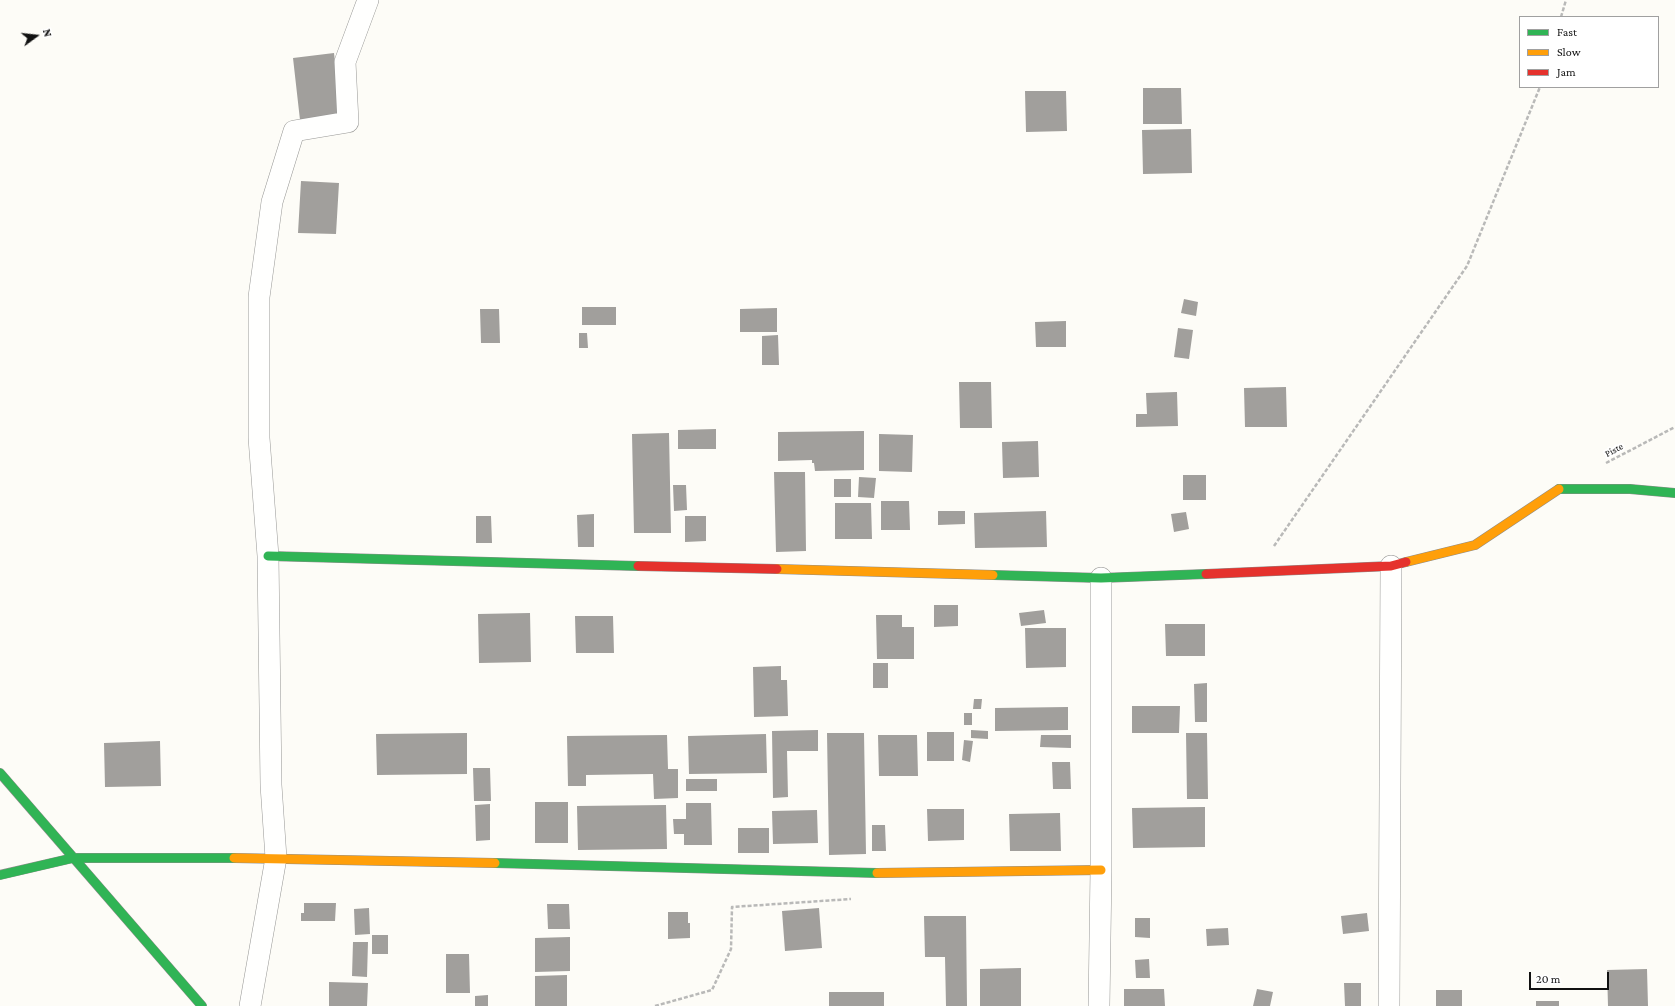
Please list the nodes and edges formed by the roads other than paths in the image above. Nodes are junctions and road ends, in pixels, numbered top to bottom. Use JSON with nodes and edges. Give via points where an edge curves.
{"nodes":[{"id":1,"x":368,"y":0,"type":"edge"},
{"id":2,"x":1675,"y":493,"type":"edge"},
{"id":3,"x":268,"y":556,"type":"junction"},
{"id":4,"x":1391,"y":566,"type":"junction"},
{"id":5,"x":1101,"y":578,"type":"junction"},
{"id":6,"x":0,"y":773,"type":"edge"},
{"id":7,"x":73,"y":858,"type":"junction"},
{"id":8,"x":276,"y":858,"type":"junction"},
{"id":9,"x":1101,"y":870,"type":"junction"},
{"id":10,"x":0,"y":875,"type":"edge"},
{"id":11,"x":202,"y":1006,"type":"edge"},
{"id":12,"x":250,"y":1006,"type":"edge"},
{"id":13,"x":1099,"y":1006,"type":"edge"},
{"id":14,"x":1389,"y":1006,"type":"edge"}],
"edges":[{"from":1,"to":3,"type":"street","via":[[345,62],[348,122],[294,131],[272,202],[259,297],[259,438]]},
{"from":2,"to":4,"type":"street","via":[[1630,489],[1560,488],[1475,545]]},
{"from":3,"to":5,"type":"street"},
{"from":3,"to":8,"type":"street","via":[[271,785]]},
{"from":4,"to":5,"type":"street"},
{"from":4,"to":14,"type":"street"},
{"from":5,"to":9,"type":"street"},
{"from":6,"to":7,"type":"street"},
{"from":7,"to":8,"type":"street"},
{"from":7,"to":10,"type":"street"},
{"from":7,"to":11,"type":"street"},
{"from":8,"to":9,"type":"street","via":[[893,873]]},
{"from":8,"to":12,"type":"street"},
{"from":9,"to":13,"type":"street"}]}
